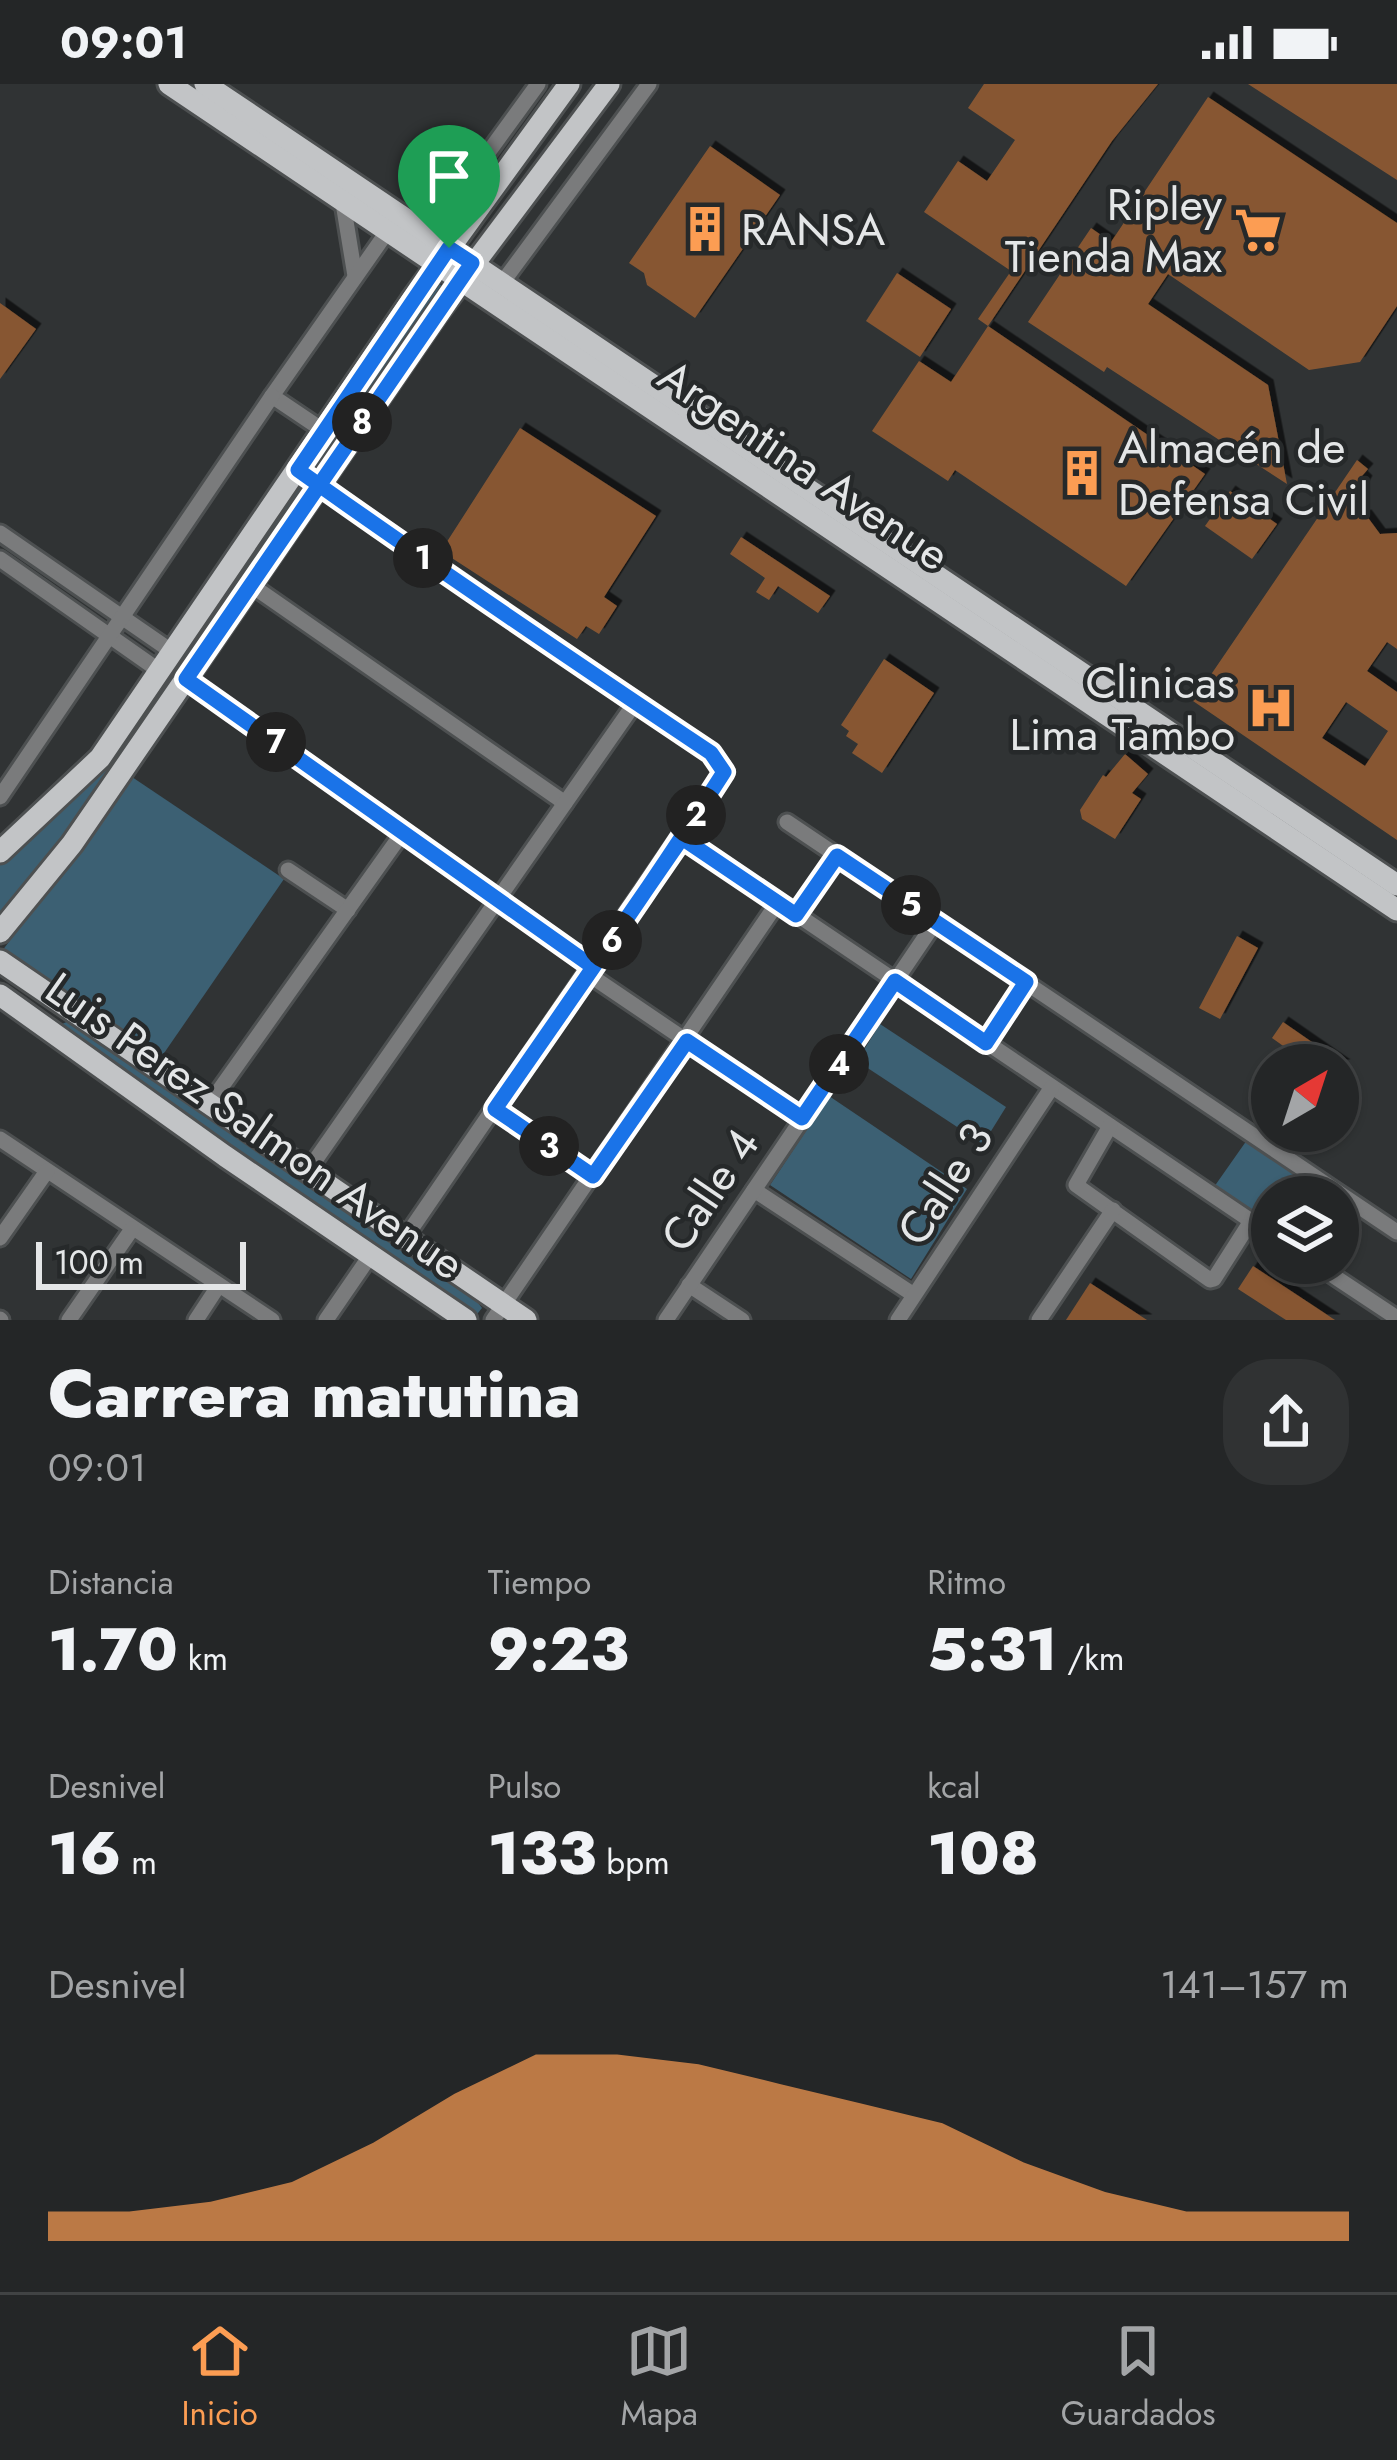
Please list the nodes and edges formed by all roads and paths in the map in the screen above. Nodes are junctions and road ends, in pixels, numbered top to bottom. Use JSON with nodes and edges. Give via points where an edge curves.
{"nodes":[{"id":1,"x":169,"y":84,"type":"edge"},
{"id":2,"x":206,"y":84,"type":"edge"},
{"id":3,"x":538,"y":84,"type":"edge"},
{"id":4,"x":569,"y":84,"type":"edge"},
{"id":5,"x":609,"y":84,"type":"edge"},
{"id":6,"x":649,"y":84,"type":"edge"},
{"id":7,"x":343,"y":203,"type":"junction"},
{"id":8,"x":386,"y":232,"type":"junction"},
{"id":9,"x":429,"y":234,"type":"junction"},
{"id":10,"x":443,"y":257,"type":"junction"},
{"id":11,"x":466,"y":272,"type":"junction"},
{"id":12,"x":355,"y":276,"type":"junction"},
{"id":13,"x":502,"y":283,"type":"junction"},
{"id":14,"x":272,"y":396,"type":"junction"},
{"id":15,"x":324,"y":431,"type":"junction"},
{"id":16,"x":298,"y":470,"type":"junction"},
{"id":17,"x":319,"y":485,"type":"junction"},
{"id":18,"x":0,"y":533,"type":"edge"},
{"id":19,"x":0,"y":560,"type":"edge"},
{"id":20,"x":251,"y":585,"type":"junction"},
{"id":21,"x":124,"y":619,"type":"junction"},
{"id":22,"x":111,"y":637,"type":"junction"},
{"id":23,"x":168,"y":663,"type":"junction"},
{"id":24,"x":186,"y":679,"type":"junction"},
{"id":25,"x":635,"y":703,"type":"junction"},
{"id":26,"x":2,"y":792,"type":"edge"},
{"id":27,"x":565,"y":803,"type":"junction"},
{"id":28,"x":787,"y":823,"type":"dead end"},
{"id":29,"x":403,"y":832,"type":"junction"},
{"id":30,"x":682,"y":838,"type":"junction"},
{"id":31,"x":0,"y":852,"type":"edge"},
{"id":32,"x":837,"y":856,"type":"junction"},
{"id":33,"x":288,"y":870,"type":"dead end"},
{"id":34,"x":1397,"y":885,"type":"edge"},
{"id":35,"x":496,"y":901,"type":"junction"},
{"id":36,"x":778,"y":902,"type":"junction"},
{"id":37,"x":348,"y":910,"type":"junction"},
{"id":38,"x":1397,"y":910,"type":"edge"},
{"id":39,"x":796,"y":915,"type":"junction"},
{"id":40,"x":936,"y":921,"type":"junction"},
{"id":41,"x":0,"y":932,"type":"edge"},
{"id":42,"x":0,"y":961,"type":"edge"},
{"id":43,"x":591,"y":971,"type":"junction"},
{"id":44,"x":895,"y":981,"type":"junction"},
{"id":45,"x":1026,"y":982,"type":"junction"},
{"id":46,"x":0,"y":995,"type":"edge"},
{"id":47,"x":62,"y":1004,"type":"junction"},
{"id":48,"x":43,"y":1029,"type":"junction"},
{"id":49,"x":687,"y":1041,"type":"junction"},
{"id":50,"x":986,"y":1043,"type":"junction"},
{"id":51,"x":1052,"y":1087,"type":"junction"},
{"id":52,"x":210,"y":1103,"type":"junction"},
{"id":53,"x":495,"y":1109,"type":"junction"},
{"id":54,"x":802,"y":1118,"type":"junction"},
{"id":55,"x":1110,"y":1126,"type":"junction"},
{"id":56,"x":0,"y":1139,"type":"edge"},
{"id":57,"x":47,"y":1171,"type":"junction"},
{"id":58,"x":308,"y":1172,"type":"junction"},
{"id":59,"x":593,"y":1176,"type":"junction"},
{"id":60,"x":754,"y":1190,"type":"junction"},
{"id":61,"x":1113,"y":1210,"type":"junction"},
{"id":62,"x":1251,"y":1220,"type":"edge"},
{"id":63,"x":1251,"y":1222,"type":"edge"},
{"id":64,"x":132,"y":1229,"type":"junction"},
{"id":65,"x":1397,"y":1232,"type":"edge"},
{"id":66,"x":0,"y":1238,"type":"edge"},
{"id":67,"x":405,"y":1238,"type":"junction"},
{"id":68,"x":370,"y":1256,"type":"junction"},
{"id":69,"x":1346,"y":1284,"type":"edge"},
{"id":70,"x":219,"y":1285,"type":"junction"},
{"id":71,"x":689,"y":1285,"type":"junction"},
{"id":72,"x":914,"y":1295,"type":"junction"},
{"id":73,"x":498,"y":1312,"type":"edge"},
{"id":74,"x":1397,"y":1318,"type":"edge"},
{"id":75,"x":70,"y":1320,"type":"edge"},
{"id":76,"x":196,"y":1320,"type":"edge"},
{"id":77,"x":272,"y":1320,"type":"edge"},
{"id":78,"x":326,"y":1320,"type":"edge"},
{"id":79,"x":466,"y":1320,"type":"edge"},
{"id":80,"x":526,"y":1320,"type":"edge"},
{"id":81,"x":666,"y":1320,"type":"edge"},
{"id":82,"x":742,"y":1320,"type":"edge"},
{"id":83,"x":898,"y":1320,"type":"edge"},
{"id":84,"x":1039,"y":1320,"type":"edge"}],
"edges":[{"from":1,"to":7,"type":"main road","name":"Argentina Avenue"},
{"from":2,"to":9,"type":"main road","name":"Argentina Avenue"},
{"from":3,"to":9,"type":"street"},
{"from":4,"to":10,"type":"main road"},
{"from":5,"to":11,"type":"main road"},
{"from":6,"to":13,"type":"street"},
{"from":7,"to":8,"type":"main road","name":"Argentina Avenue"},
{"from":7,"to":12,"type":"street"},
{"from":8,"to":10,"type":"main road","name":"Argentina Avenue"},
{"from":8,"to":12,"type":"street"},
{"from":9,"to":10,"type":"main road","name":"Argentina Avenue"},
{"from":10,"to":11,"type":"main road","name":"Argentina Avenue"},
{"from":10,"to":15,"type":"main road"},
{"from":11,"to":13,"type":"main road","name":"Argentina Avenue"},
{"from":11,"to":17,"type":"main road"},
{"from":11,"to":38,"type":"main road","name":"Argentina Avenue"},
{"from":12,"to":14,"type":"street"},
{"from":13,"to":34,"type":"main road","name":"Argentina Avenue"},
{"from":14,"to":15,"type":"street"},
{"from":14,"to":21,"type":"street"},
{"from":15,"to":16,"type":"main road"},
{"from":16,"to":17,"type":"street"},
{"from":16,"to":23,"type":"main road"},
{"from":17,"to":20,"type":"main road"},
{"from":17,"to":25,"type":"street"},
{"from":18,"to":21,"type":"street"},
{"from":19,"to":22,"type":"street"},
{"from":20,"to":24,"type":"main road"},
{"from":20,"to":27,"type":"street"},
{"from":21,"to":22,"type":"street"},
{"from":21,"to":23,"type":"street"},
{"from":22,"to":23,"type":"street"},
{"from":22,"to":26,"type":"street"},
{"from":23,"to":31,"type":"main road","via":[[86,774]]},
{"from":24,"to":29,"type":"street"},
{"from":24,"to":41,"type":"main road"},
{"from":25,"to":27,"type":"street"},
{"from":25,"to":30,"type":"street","via":[[724,772]]},
{"from":27,"to":35,"type":"street"},
{"from":28,"to":32,"type":"street"},
{"from":29,"to":35,"type":"street"},
{"from":29,"to":37,"type":"street"},
{"from":30,"to":36,"type":"street"},
{"from":30,"to":43,"type":"street"},
{"from":32,"to":39,"type":"street"},
{"from":32,"to":40,"type":"street"},
{"from":33,"to":37,"type":"street"},
{"from":35,"to":43,"type":"street"},
{"from":35,"to":58,"type":"street"},
{"from":36,"to":39,"type":"street"},
{"from":36,"to":49,"type":"street"},
{"from":37,"to":52,"type":"street"},
{"from":39,"to":44,"type":"street"},
{"from":40,"to":44,"type":"street","name":"Calle 4"},
{"from":40,"to":45,"type":"street"},
{"from":42,"to":47,"type":"main road"},
{"from":43,"to":49,"type":"street"},
{"from":43,"to":53,"type":"street"},
{"from":44,"to":50,"type":"street"},
{"from":44,"to":54,"type":"street","name":"Calle 4"},
{"from":45,"to":50,"type":"street"},
{"from":45,"to":65,"type":"street"},
{"from":46,"to":48,"type":"main road","name":"Luis Perez Salmon Avenue"},
{"from":47,"to":48,"type":"main road","via":[[46,1011]]},
{"from":47,"to":52,"type":"main road"},
{"from":48,"to":68,"type":"main road","name":"Luis Perez Salmon Avenue"},
{"from":49,"to":54,"type":"street"},
{"from":49,"to":59,"type":"street"},
{"from":50,"to":51,"type":"street"},
{"from":51,"to":55,"type":"street"},
{"from":51,"to":72,"type":"street","name":"Calle 3"},
{"from":52,"to":58,"type":"main road"},
{"from":53,"to":59,"type":"street"},
{"from":53,"to":67,"type":"street"},
{"from":54,"to":60,"type":"street","name":"Calle 4"},
{"from":55,"to":61,"type":"street","via":[[1075,1183]]},
{"from":55,"to":62,"type":"street"},
{"from":56,"to":57,"type":"street"},
{"from":57,"to":64,"type":"street"},
{"from":57,"to":66,"type":"street"},
{"from":58,"to":67,"type":"main road"},
{"from":59,"to":73,"type":"street"},
{"from":60,"to":71,"type":"street","name":"Calle 4"},
{"from":60,"to":72,"type":"street"},
{"from":61,"to":63,"type":"street","via":[[1212,1281]]},
{"from":61,"to":84,"type":"street"},
{"from":64,"to":70,"type":"street"},
{"from":64,"to":75,"type":"street"},
{"from":67,"to":73,"type":"main road"},
{"from":68,"to":78,"type":"street"},
{"from":68,"to":79,"type":"main road","name":"Luis Perez Salmon Avenue"},
{"from":69,"to":74,"type":"street"},
{"from":70,"to":76,"type":"street"},
{"from":70,"to":77,"type":"street"},
{"from":71,"to":81,"type":"street","name":"Calle 4"},
{"from":71,"to":82,"type":"street"},
{"from":72,"to":83,"type":"street","name":"Calle 3"},
{"from":73,"to":80,"type":"main road"}]}
